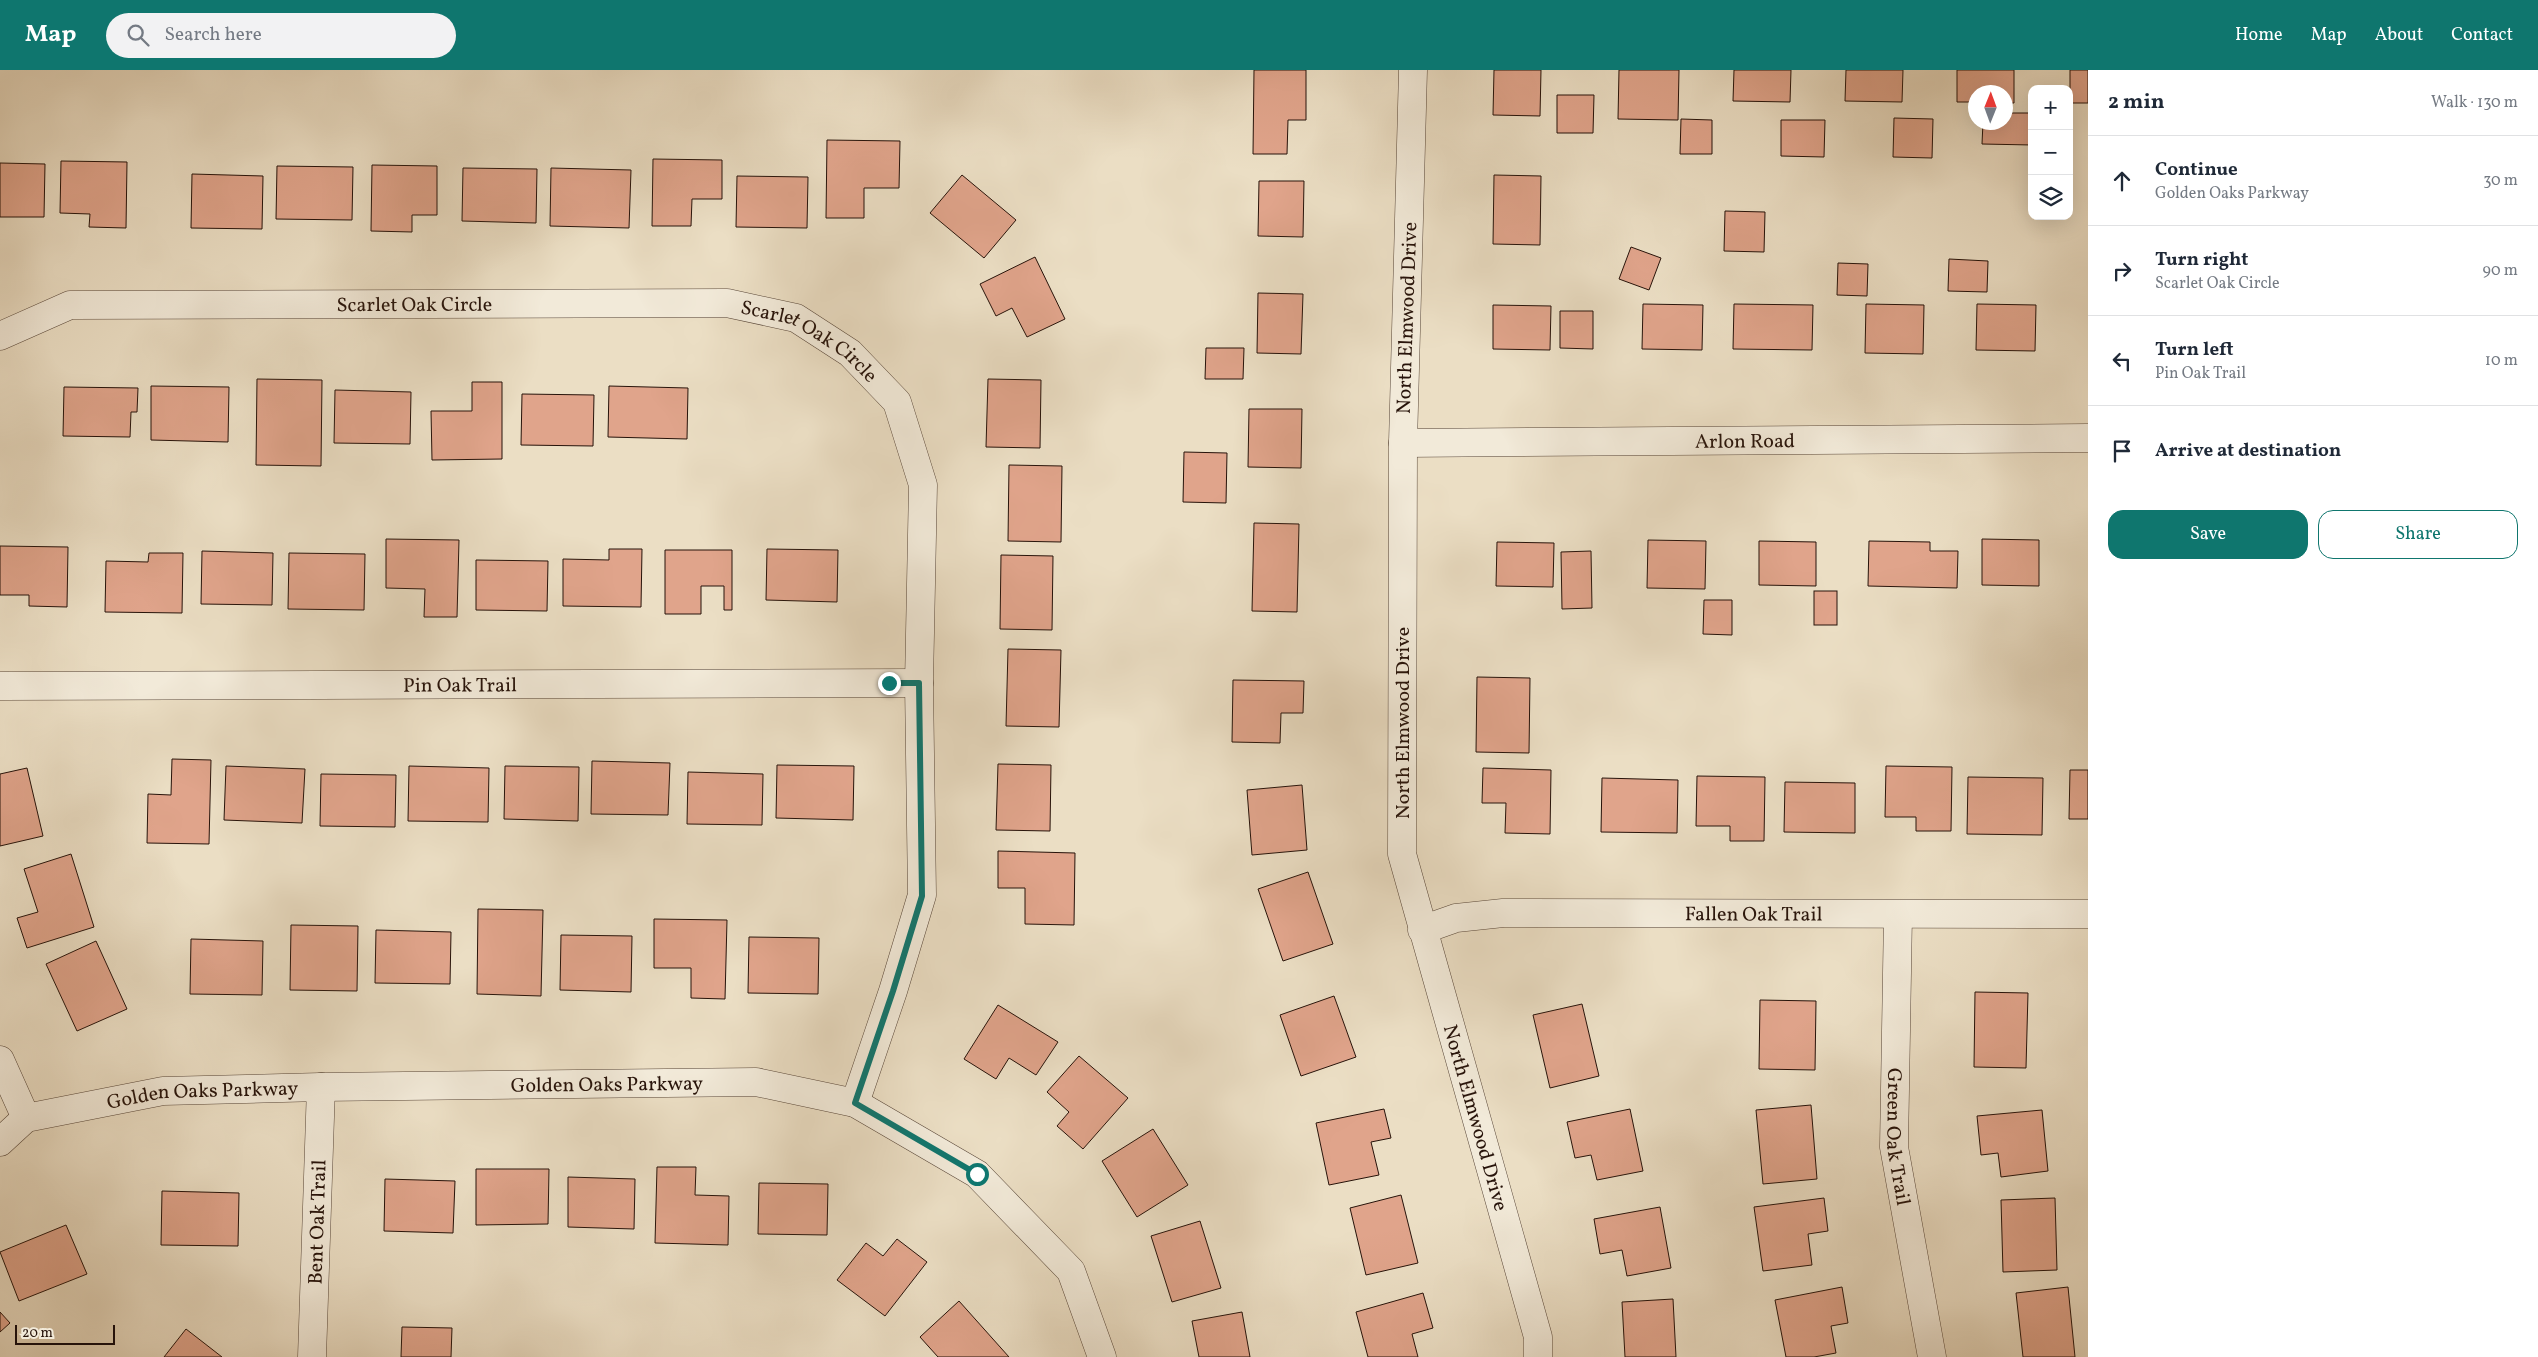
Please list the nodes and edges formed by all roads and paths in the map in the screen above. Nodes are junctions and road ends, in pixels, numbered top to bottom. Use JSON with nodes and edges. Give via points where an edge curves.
{"nodes":[{"id":1,"x":1413,"y":70,"type":"edge"},
{"id":2,"x":0,"y":336,"type":"edge"},
{"id":3,"x":2088,"y":438,"type":"edge"},
{"id":4,"x":1403,"y":443,"type":"junction"},
{"id":5,"x":919,"y":683,"type":"junction"},
{"id":6,"x":0,"y":686,"type":"edge"},
{"id":7,"x":2088,"y":914,"type":"edge"},
{"id":8,"x":1898,"y":915,"type":"junction"},
{"id":9,"x":1422,"y":930,"type":"junction"},
{"id":10,"x":0,"y":1060,"type":"edge"},
{"id":11,"x":321,"y":1087,"type":"junction"},
{"id":12,"x":855,"y":1103,"type":"junction"},
{"id":13,"x":26,"y":1118,"type":"junction"},
{"id":14,"x":0,"y":1142,"type":"edge"},
{"id":15,"x":312,"y":1357,"type":"edge"},
{"id":16,"x":1102,"y":1357,"type":"edge"},
{"id":17,"x":1538,"y":1357,"type":"edge"},
{"id":18,"x":1932,"y":1357,"type":"edge"}],
"edges":[{"from":1,"to":4,"type":"street","name":"North Elmwood Drive"},
{"from":2,"to":5,"type":"street","name":"Scarlet Oak Circle","via":[[70,305],[727,303],[796,318],[850,353],[896,402],[923,484]]},
{"from":3,"to":4,"type":"street","name":"Arlon Road"},
{"from":4,"to":9,"type":"street","name":"North Elmwood Drive","via":[[1402,854]]},
{"from":5,"to":6,"type":"street","name":"Pin Oak Trail"},
{"from":5,"to":12,"type":"street","name":"Scarlet Oak Circle","via":[[922,896]]},
{"from":7,"to":8,"type":"street","name":"Fallen Oak Trail"},
{"from":8,"to":9,"type":"street","name":"Fallen Oak Trail","via":[[1503,913],[1456,918]]},
{"from":8,"to":18,"type":"street","name":"Green Oak Trail","via":[[1894,1147]]},
{"from":9,"to":17,"type":"street","name":"North Elmwood Drive","via":[[1538,1337]]},
{"from":10,"to":13,"type":"street"},
{"from":11,"to":12,"type":"street","name":"Golden Oaks Parkway","via":[[756,1082]]},
{"from":11,"to":13,"type":"street","name":"Golden Oaks Parkway","via":[[163,1091]]},
{"from":11,"to":15,"type":"street","name":"Bent Oak Trail"},
{"from":12,"to":16,"type":"street","name":"Golden Oaks Parkway","via":[[977,1174],[1071,1271]]},
{"from":13,"to":14,"type":"street"}]}
